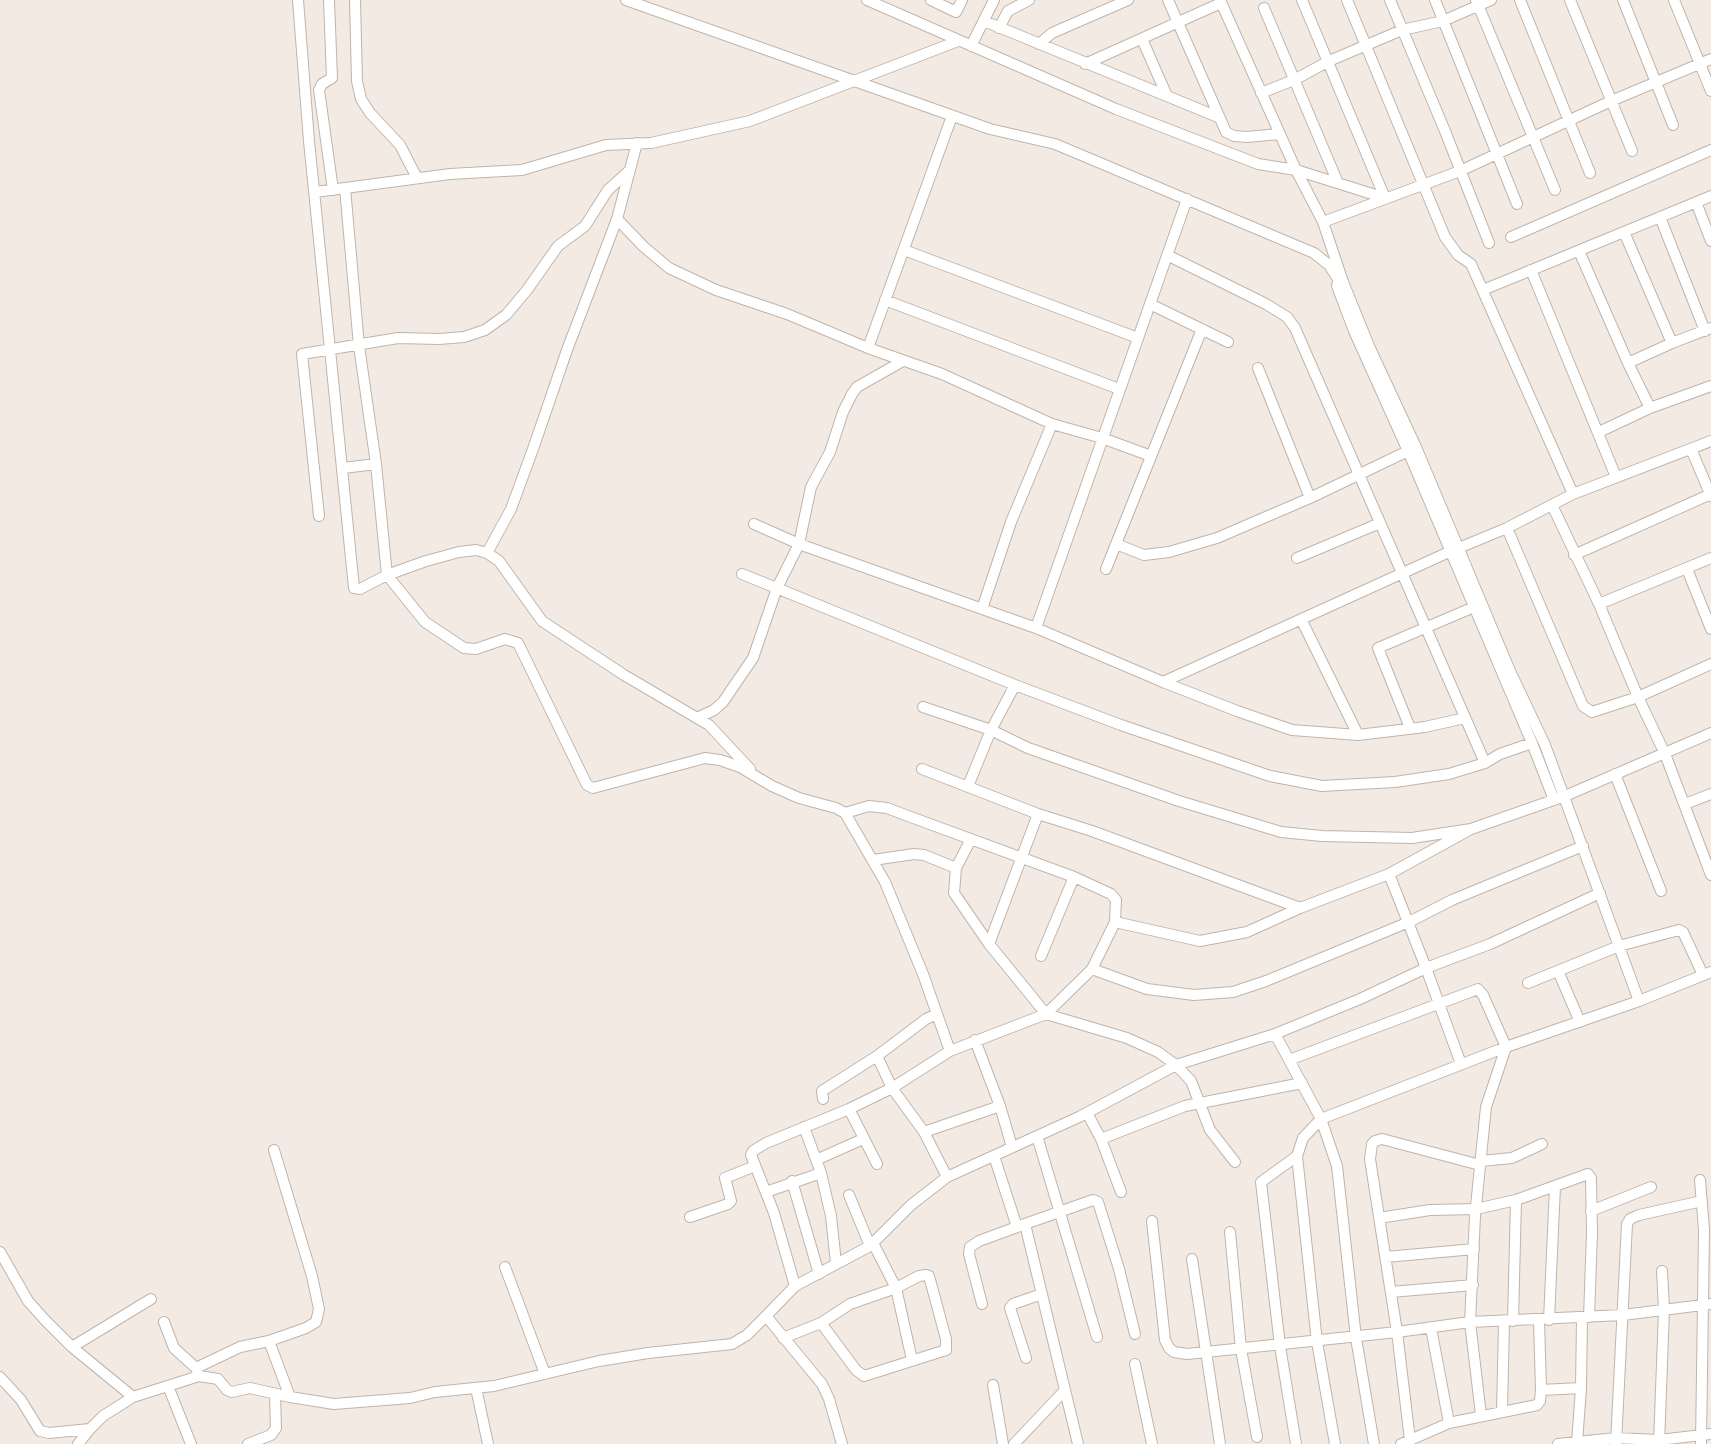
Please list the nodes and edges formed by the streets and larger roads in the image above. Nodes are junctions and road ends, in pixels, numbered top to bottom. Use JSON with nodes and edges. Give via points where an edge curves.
{"nodes":[{"id":1,"x":298,"y":0,"type":"edge"},
{"id":2,"x":329,"y":0,"type":"edge"},
{"id":3,"x":355,"y":0,"type":"edge"},
{"id":4,"x":626,"y":0,"type":"edge"},
{"id":5,"x":867,"y":0,"type":"edge"},
{"id":6,"x":932,"y":0,"type":"edge"},
{"id":7,"x":962,"y":0,"type":"edge"},
{"id":8,"x":994,"y":0,"type":"edge"},
{"id":9,"x":1029,"y":0,"type":"edge"},
{"id":10,"x":1128,"y":0,"type":"edge"},
{"id":11,"x":1168,"y":0,"type":"edge"},
{"id":12,"x":1302,"y":0,"type":"edge"},
{"id":13,"x":1348,"y":0,"type":"edge"},
{"id":14,"x":1390,"y":0,"type":"edge"},
{"id":15,"x":1435,"y":0,"type":"edge"},
{"id":16,"x":1491,"y":0,"type":"edge"},
{"id":17,"x":1520,"y":0,"type":"edge"},
{"id":18,"x":1570,"y":0,"type":"edge"},
{"id":19,"x":1623,"y":0,"type":"edge"},
{"id":20,"x":1674,"y":0,"type":"edge"},
{"id":21,"x":1221,"y":1,"type":"edge"},
{"id":22,"x":1477,"y":3,"type":"edge"},
{"id":23,"x":1264,"y":8,"type":"dead end"},
{"id":24,"x":984,"y":21,"type":"junction"},
{"id":25,"x":1443,"y":21,"type":"junction"},
{"id":26,"x":1178,"y":23,"type":"junction"},
{"id":27,"x":999,"y":28,"type":"junction"},
{"id":28,"x":1402,"y":30,"type":"junction"},
{"id":29,"x":1142,"y":39,"type":"junction"},
{"id":30,"x":958,"y":41,"type":"junction"},
{"id":31,"x":1039,"y":44,"type":"junction"},
{"id":32,"x":971,"y":46,"type":"junction"},
{"id":33,"x":1366,"y":46,"type":"junction"},
{"id":34,"x":1711,"y":59,"type":"edge"},
{"id":35,"x":1329,"y":61,"type":"junction"},
{"id":36,"x":1085,"y":64,"type":"junction"},
{"id":37,"x":1700,"y":64,"type":"junction"},
{"id":38,"x":855,"y":80,"type":"junction"},
{"id":39,"x":1294,"y":80,"type":"junction"},
{"id":40,"x":1656,"y":82,"type":"junction"},
{"id":41,"x":1711,"y":91,"type":"edge"},
{"id":42,"x":1261,"y":93,"type":"junction"},
{"id":43,"x":1167,"y":96,"type":"junction"},
{"id":44,"x":1612,"y":101,"type":"junction"},
{"id":45,"x":952,"y":116,"type":"junction"},
{"id":46,"x":1218,"y":117,"type":"junction"},
{"id":47,"x":1569,"y":121,"type":"junction"},
{"id":48,"x":1673,"y":125,"type":"dead end"},
{"id":49,"x":1279,"y":134,"type":"junction"},
{"id":50,"x":1533,"y":138,"type":"junction"},
{"id":51,"x":637,"y":143,"type":"junction"},
{"id":52,"x":1711,"y":150,"type":"edge"},
{"id":53,"x":1632,"y":151,"type":"dead end"},
{"id":54,"x":1497,"y":153,"type":"junction"},
{"id":55,"x":631,"y":170,"type":"junction"},
{"id":56,"x":1296,"y":170,"type":"junction"},
{"id":57,"x":1460,"y":171,"type":"junction"},
{"id":58,"x":1590,"y":173,"type":"dead end"},
{"id":59,"x":417,"y":178,"type":"junction"},
{"id":60,"x":1338,"y":183,"type":"junction"},
{"id":61,"x":1423,"y":183,"type":"junction"},
{"id":62,"x":339,"y":189,"type":"junction"},
{"id":63,"x":1555,"y":190,"type":"dead end"},
{"id":64,"x":316,"y":192,"type":"junction"},
{"id":65,"x":1711,"y":196,"type":"edge"},
{"id":66,"x":1385,"y":198,"type":"junction"},
{"id":67,"x":1187,"y":199,"type":"junction"},
{"id":68,"x":1696,"y":202,"type":"junction"},
{"id":69,"x":1517,"y":204,"type":"dead end"},
{"id":70,"x":1660,"y":217,"type":"junction"},
{"id":71,"x":617,"y":219,"type":"junction"},
{"id":72,"x":1323,"y":222,"type":"junction"},
{"id":73,"x":1624,"y":232,"type":"junction"},
{"id":74,"x":1511,"y":237,"type":"dead end"},
{"id":75,"x":1711,"y":241,"type":"edge"},
{"id":76,"x":1489,"y":243,"type":"dead end"},
{"id":77,"x":904,"y":250,"type":"junction"},
{"id":78,"x":1579,"y":251,"type":"junction"},
{"id":79,"x":1167,"y":255,"type":"junction"},
{"id":80,"x":1531,"y":270,"type":"junction"},
{"id":81,"x":1341,"y":281,"type":"junction"},
{"id":82,"x":1483,"y":290,"type":"junction"},
{"id":83,"x":886,"y":300,"type":"junction"},
{"id":84,"x":1150,"y":304,"type":"junction"},
{"id":85,"x":1202,"y":329,"type":"junction"},
{"id":86,"x":1708,"y":330,"type":"edge"},
{"id":87,"x":1138,"y":338,"type":"junction"},
{"id":88,"x":1228,"y":342,"type":"dead end"},
{"id":89,"x":1672,"y":344,"type":"junction"},
{"id":90,"x":359,"y":345,"type":"junction"},
{"id":91,"x":868,"y":348,"type":"junction"},
{"id":92,"x":330,"y":349,"type":"junction"},
{"id":93,"x":903,"y":361,"type":"junction"},
{"id":94,"x":1628,"y":363,"type":"junction"},
{"id":95,"x":1258,"y":368,"type":"dead end"},
{"id":96,"x":1711,"y":386,"type":"edge"},
{"id":97,"x":1119,"y":389,"type":"junction"},
{"id":98,"x":1650,"y":408,"type":"junction"},
{"id":99,"x":1052,"y":424,"type":"junction"},
{"id":100,"x":1599,"y":432,"type":"junction"},
{"id":101,"x":1102,"y":438,"type":"junction"},
{"id":102,"x":1711,"y":441,"type":"edge"},
{"id":103,"x":1691,"y":449,"type":"junction"},
{"id":104,"x":1408,"y":451,"type":"junction"},
{"id":105,"x":1151,"y":456,"type":"junction"},
{"id":106,"x":376,"y":464,"type":"junction"},
{"id":107,"x":344,"y":468,"type":"junction"},
{"id":108,"x":1358,"y":475,"type":"junction"},
{"id":109,"x":1616,"y":477,"type":"junction"},
{"id":110,"x":1573,"y":494,"type":"junction"},
{"id":111,"x":1711,"y":495,"type":"edge"},
{"id":112,"x":1310,"y":498,"type":"junction"},
{"id":113,"x":1552,"y":505,"type":"junction"},
{"id":114,"x":318,"y":516,"type":"dead end"},
{"id":115,"x":1380,"y":523,"type":"junction"},
{"id":116,"x":754,"y":524,"type":"dead end"},
{"id":117,"x":1507,"y":528,"type":"junction"},
{"id":118,"x":799,"y":544,"type":"junction"},
{"id":119,"x":1116,"y":544,"type":"junction"},
{"id":120,"x":1454,"y":550,"type":"junction"},
{"id":121,"x":487,"y":553,"type":"junction"},
{"id":122,"x":1574,"y":555,"type":"junction"},
{"id":123,"x":1297,"y":558,"type":"dead end"},
{"id":124,"x":1711,"y":558,"type":"edge"},
{"id":125,"x":1106,"y":569,"type":"dead end"},
{"id":126,"x":1687,"y":569,"type":"junction"},
{"id":127,"x":743,"y":574,"type":"dead end"},
{"id":128,"x":1403,"y":574,"type":"junction"},
{"id":129,"x":387,"y":576,"type":"junction"},
{"id":130,"x":777,"y":588,"type":"junction"},
{"id":131,"x":1599,"y":604,"type":"junction"},
{"id":132,"x":1474,"y":607,"type":"junction"},
{"id":133,"x":982,"y":609,"type":"junction"},
{"id":134,"x":1301,"y":620,"type":"junction"},
{"id":135,"x":1036,"y":628,"type":"junction"},
{"id":136,"x":1427,"y":628,"type":"junction"},
{"id":137,"x":1711,"y":629,"type":"edge"},
{"id":138,"x":1711,"y":664,"type":"edge"},
{"id":139,"x":1163,"y":682,"type":"junction"},
{"id":140,"x":1015,"y":685,"type":"junction"},
{"id":141,"x":1638,"y":697,"type":"junction"},
{"id":142,"x":923,"y":707,"type":"dead end"},
{"id":143,"x":697,"y":718,"type":"junction"},
{"id":144,"x":1465,"y":718,"type":"junction"},
{"id":145,"x":1410,"y":728,"type":"junction"},
{"id":146,"x":991,"y":730,"type":"junction"},
{"id":147,"x":1711,"y":733,"type":"edge"},
{"id":148,"x":1358,"y":735,"type":"junction"},
{"id":149,"x":1532,"y":743,"type":"junction"},
{"id":150,"x":1665,"y":754,"type":"junction"},
{"id":151,"x":1485,"y":762,"type":"junction"},
{"id":152,"x":922,"y":769,"type":"dead end"},
{"id":153,"x":1615,"y":774,"type":"junction"},
{"id":154,"x":757,"y":777,"type":"junction"},
{"id":155,"x":968,"y":786,"type":"junction"},
{"id":156,"x":1711,"y":794,"type":"edge"},
{"id":157,"x":1559,"y":798,"type":"junction"},
{"id":158,"x":1685,"y":804,"type":"junction"},
{"id":159,"x":845,"y":813,"type":"junction"},
{"id":160,"x":1038,"y":814,"type":"junction"},
{"id":161,"x":1471,"y":829,"type":"junction"},
{"id":162,"x":971,"y":839,"type":"junction"},
{"id":163,"x":1583,"y":846,"type":"junction"},
{"id":164,"x":1707,"y":850,"type":"edge"},
{"id":165,"x":873,"y":860,"type":"junction"},
{"id":166,"x":1022,"y":860,"type":"junction"},
{"id":167,"x":956,"y":868,"type":"junction"},
{"id":168,"x":1389,"y":874,"type":"junction"},
{"id":169,"x":1711,"y":875,"type":"edge"},
{"id":170,"x":1074,"y":877,"type":"junction"},
{"id":171,"x":1661,"y":891,"type":"dead end"},
{"id":172,"x":1600,"y":893,"type":"junction"},
{"id":173,"x":1300,"y":908,"type":"junction"},
{"id":174,"x":1115,"y":922,"type":"junction"},
{"id":175,"x":1409,"y":922,"type":"junction"},
{"id":176,"x":989,"y":944,"type":"junction"},
{"id":177,"x":1619,"y":946,"type":"junction"},
{"id":178,"x":1041,"y":956,"type":"dead end"},
{"id":179,"x":1426,"y":968,"type":"junction"},
{"id":180,"x":1092,"y":969,"type":"junction"},
{"id":181,"x":1558,"y":971,"type":"junction"},
{"id":182,"x":1707,"y":974,"type":"edge"},
{"id":183,"x":1528,"y":983,"type":"dead end"},
{"id":184,"x":1639,"y":1001,"type":"junction"},
{"id":185,"x":1438,"y":1003,"type":"junction"},
{"id":186,"x":937,"y":1014,"type":"junction"},
{"id":187,"x":1046,"y":1014,"type":"junction"},
{"id":188,"x":1580,"y":1022,"type":"junction"},
{"id":189,"x":1275,"y":1034,"type":"junction"},
{"id":190,"x":975,"y":1040,"type":"junction"},
{"id":191,"x":1506,"y":1047,"type":"junction"},
{"id":192,"x":950,"y":1051,"type":"junction"},
{"id":193,"x":877,"y":1056,"type":"junction"},
{"id":194,"x":1289,"y":1060,"type":"junction"},
{"id":195,"x":1461,"y":1064,"type":"junction"},
{"id":196,"x":1176,"y":1065,"type":"junction"},
{"id":197,"x":1302,"y":1083,"type":"junction"},
{"id":198,"x":892,"y":1087,"type":"junction"},
{"id":199,"x":823,"y":1099,"type":"dead end"},
{"id":200,"x":1199,"y":1104,"type":"junction"},
{"id":201,"x":1000,"y":1106,"type":"junction"},
{"id":202,"x":849,"y":1109,"type":"junction"},
{"id":203,"x":1087,"y":1113,"type":"junction"},
{"id":204,"x":1321,"y":1119,"type":"junction"},
{"id":205,"x":804,"y":1127,"type":"junction"},
{"id":206,"x":924,"y":1132,"type":"junction"},
{"id":207,"x":1037,"y":1136,"type":"junction"},
{"id":208,"x":863,"y":1139,"type":"junction"},
{"id":209,"x":1101,"y":1139,"type":"junction"},
{"id":210,"x":1542,"y":1144,"type":"dead end"},
{"id":211,"x":1012,"y":1147,"type":"junction"},
{"id":212,"x":274,"y":1150,"type":"dead end"},
{"id":213,"x":994,"y":1156,"type":"junction"},
{"id":214,"x":1297,"y":1156,"type":"junction"},
{"id":215,"x":817,"y":1160,"type":"junction"},
{"id":216,"x":1235,"y":1162,"type":"dead end"},
{"id":217,"x":1481,"y":1163,"type":"junction"},
{"id":218,"x":877,"y":1164,"type":"dead end"},
{"id":219,"x":755,"y":1166,"type":"junction"},
{"id":220,"x":821,"y":1173,"type":"junction"},
{"id":221,"x":947,"y":1177,"type":"junction"},
{"id":222,"x":1700,"y":1180,"type":"dead end"},
{"id":223,"x":792,"y":1181,"type":"junction"},
{"id":224,"x":1555,"y":1186,"type":"junction"},
{"id":225,"x":1651,"y":1188,"type":"dead end"},
{"id":226,"x":766,"y":1192,"type":"junction"},
{"id":227,"x":1121,"y":1192,"type":"dead end"},
{"id":228,"x":849,"y":1195,"type":"dead end"},
{"id":229,"x":1516,"y":1200,"type":"junction"},
{"id":230,"x":1702,"y":1201,"type":"junction"},
{"id":231,"x":1476,"y":1209,"type":"junction"},
{"id":232,"x":1591,"y":1211,"type":"junction"},
{"id":233,"x":1061,"y":1212,"type":"junction"},
{"id":234,"x":690,"y":1217,"type":"dead end"},
{"id":235,"x":1380,"y":1218,"type":"junction"},
{"id":236,"x":1152,"y":1221,"type":"dead end"},
{"id":237,"x":1021,"y":1225,"type":"junction"},
{"id":238,"x":1230,"y":1232,"type":"dead end"},
{"id":239,"x":871,"y":1245,"type":"junction"},
{"id":240,"x":1474,"y":1249,"type":"junction"},
{"id":241,"x":0,"y":1252,"type":"edge"},
{"id":242,"x":1386,"y":1257,"type":"junction"},
{"id":243,"x":1192,"y":1259,"type":"dead end"},
{"id":244,"x":836,"y":1263,"type":"junction"},
{"id":245,"x":505,"y":1266,"type":"dead end"},
{"id":246,"x":1662,"y":1271,"type":"dead end"},
{"id":247,"x":819,"y":1274,"type":"junction"},
{"id":248,"x":1473,"y":1285,"type":"junction"},
{"id":249,"x":795,"y":1286,"type":"junction"},
{"id":250,"x":896,"y":1288,"type":"junction"},
{"id":251,"x":1391,"y":1292,"type":"junction"},
{"id":252,"x":1042,"y":1294,"type":"junction"},
{"id":253,"x":151,"y":1299,"type":"dead end"},
{"id":254,"x":982,"y":1304,"type":"dead end"},
{"id":255,"x":1707,"y":1305,"type":"edge"},
{"id":256,"x":1664,"y":1310,"type":"junction"},
{"id":257,"x":1623,"y":1315,"type":"junction"},
{"id":258,"x":766,"y":1316,"type":"junction"},
{"id":259,"x":1585,"y":1317,"type":"junction"},
{"id":260,"x":1544,"y":1320,"type":"junction"},
{"id":261,"x":164,"y":1322,"type":"dead end"},
{"id":262,"x":821,"y":1322,"type":"junction"},
{"id":263,"x":1470,"y":1322,"type":"junction"},
{"id":264,"x":1509,"y":1322,"type":"junction"},
{"id":265,"x":1431,"y":1328,"type":"junction"},
{"id":266,"x":1396,"y":1332,"type":"junction"},
{"id":267,"x":1135,"y":1334,"type":"dead end"},
{"id":268,"x":1097,"y":1337,"type":"dead end"},
{"id":269,"x":783,"y":1338,"type":"junction"},
{"id":270,"x":1356,"y":1338,"type":"junction"},
{"id":271,"x":269,"y":1341,"type":"junction"},
{"id":272,"x":1317,"y":1342,"type":"junction"},
{"id":273,"x":1280,"y":1346,"type":"junction"},
{"id":274,"x":72,"y":1347,"type":"junction"},
{"id":275,"x":1241,"y":1349,"type":"junction"},
{"id":276,"x":1206,"y":1352,"type":"junction"},
{"id":277,"x":1026,"y":1357,"type":"dead end"},
{"id":278,"x":912,"y":1360,"type":"junction"},
{"id":279,"x":1135,"y":1364,"type":"dead end"},
{"id":280,"x":197,"y":1372,"type":"junction"},
{"id":281,"x":545,"y":1374,"type":"junction"},
{"id":282,"x":0,"y":1377,"type":"edge"},
{"id":283,"x":168,"y":1385,"type":"junction"},
{"id":284,"x":993,"y":1385,"type":"dead end"},
{"id":285,"x":476,"y":1388,"type":"junction"},
{"id":286,"x":1581,"y":1388,"type":"junction"},
{"id":287,"x":1065,"y":1390,"type":"junction"},
{"id":288,"x":1541,"y":1390,"type":"junction"},
{"id":289,"x":275,"y":1395,"type":"junction"},
{"id":290,"x":289,"y":1398,"type":"junction"},
{"id":291,"x":129,"y":1400,"type":"junction"},
{"id":292,"x":1502,"y":1412,"type":"junction"},
{"id":293,"x":1481,"y":1415,"type":"junction"},
{"id":294,"x":1449,"y":1423,"type":"junction"},
{"id":295,"x":90,"y":1429,"type":"junction"},
{"id":296,"x":1257,"y":1437,"type":"dead end"},
{"id":297,"x":1704,"y":1438,"type":"edge"},
{"id":298,"x":1616,"y":1441,"type":"edge"},
{"id":299,"x":1405,"y":1442,"type":"edge"},
{"id":300,"x":1659,"y":1442,"type":"edge"},
{"id":301,"x":1571,"y":1443,"type":"edge"},
{"id":302,"x":78,"y":1444,"type":"edge"},
{"id":303,"x":191,"y":1444,"type":"edge"},
{"id":304,"x":248,"y":1444,"type":"edge"},
{"id":305,"x":488,"y":1444,"type":"edge"},
{"id":306,"x":842,"y":1444,"type":"edge"},
{"id":307,"x":1003,"y":1444,"type":"edge"},
{"id":308,"x":1014,"y":1444,"type":"edge"},
{"id":309,"x":1078,"y":1444,"type":"edge"},
{"id":310,"x":1152,"y":1444,"type":"edge"},
{"id":311,"x":1220,"y":1444,"type":"edge"},
{"id":312,"x":1296,"y":1444,"type":"edge"},
{"id":313,"x":1335,"y":1444,"type":"edge"},
{"id":314,"x":1374,"y":1444,"type":"edge"},
{"id":315,"x":1558,"y":1444,"type":"edge"}],
"edges":[{"from":1,"to":64,"type":"street"},
{"from":2,"to":62,"type":"street","via":[[332,78],[319,90]]},
{"from":3,"to":59,"type":"street","via":[[362,99],[400,145]]},
{"from":4,"to":38,"type":"street"},
{"from":5,"to":30,"type":"street"},
{"from":6,"to":7,"type":"street","via":[[956,12]]},
{"from":8,"to":24,"type":"street"},
{"from":9,"to":27,"type":"street","via":[[1008,11]]},
{"from":10,"to":31,"type":"street","via":[[1052,33]]},
{"from":11,"to":26,"type":"street"},
{"from":12,"to":35,"type":"street"},
{"from":13,"to":33,"type":"street"},
{"from":14,"to":28,"type":"street"},
{"from":15,"to":25,"type":"street"},
{"from":16,"to":22,"type":"street"},
{"from":17,"to":47,"type":"street"},
{"from":18,"to":44,"type":"street"},
{"from":19,"to":40,"type":"street"},
{"from":20,"to":37,"type":"street"},
{"from":21,"to":26,"type":"street"},
{"from":21,"to":42,"type":"street"},
{"from":22,"to":25,"type":"street"},
{"from":22,"to":50,"type":"street"},
{"from":23,"to":39,"type":"street"},
{"from":24,"to":27,"type":"street"},
{"from":24,"to":32,"type":"street"},
{"from":25,"to":28,"type":"street"},
{"from":25,"to":54,"type":"street"},
{"from":26,"to":29,"type":"street"},
{"from":26,"to":46,"type":"street"},
{"from":27,"to":31,"type":"street"},
{"from":28,"to":33,"type":"street"},
{"from":28,"to":57,"type":"street"},
{"from":29,"to":36,"type":"street"},
{"from":29,"to":43,"type":"street"},
{"from":30,"to":32,"type":"street"},
{"from":30,"to":38,"type":"street"},
{"from":31,"to":36,"type":"street"},
{"from":32,"to":56,"type":"street","via":[[1258,164]]},
{"from":33,"to":35,"type":"street"},
{"from":33,"to":61,"type":"street"},
{"from":34,"to":37,"type":"street"},
{"from":35,"to":39,"type":"street"},
{"from":35,"to":66,"type":"street"},
{"from":36,"to":43,"type":"street"},
{"from":37,"to":40,"type":"street"},
{"from":37,"to":41,"type":"street"},
{"from":38,"to":45,"type":"street"},
{"from":38,"to":51,"type":"street","via":[[750,121]]},
{"from":39,"to":42,"type":"street"},
{"from":39,"to":60,"type":"street"},
{"from":40,"to":44,"type":"street"},
{"from":40,"to":48,"type":"street"},
{"from":42,"to":49,"type":"street"},
{"from":43,"to":46,"type":"street"},
{"from":44,"to":47,"type":"street"},
{"from":44,"to":53,"type":"street"},
{"from":45,"to":67,"type":"street","via":[[1055,144]]},
{"from":45,"to":77,"type":"street"},
{"from":46,"to":49,"type":"street","via":[[1226,132],[1234,136]]},
{"from":47,"to":50,"type":"street"},
{"from":47,"to":58,"type":"street"},
{"from":49,"to":56,"type":"street"},
{"from":50,"to":54,"type":"street"},
{"from":50,"to":63,"type":"street"},
{"from":51,"to":55,"type":"street"},
{"from":51,"to":59,"type":"street","via":[[606,145],[523,170]]},
{"from":52,"to":74,"type":"street"},
{"from":54,"to":57,"type":"street"},
{"from":54,"to":69,"type":"street"},
{"from":55,"to":71,"type":"street"},
{"from":55,"to":90,"type":"street","via":[[608,190],[585,226],[558,246],[506,315],[485,330],[464,337],[398,338]]},
{"from":56,"to":60,"type":"street"},
{"from":56,"to":72,"type":"street"},
{"from":57,"to":61,"type":"street"},
{"from":57,"to":76,"type":"street"},
{"from":59,"to":62,"type":"street"},
{"from":60,"to":66,"type":"street"},
{"from":61,"to":66,"type":"street"},
{"from":61,"to":82,"type":"street","via":[[1445,237],[1471,264]]},
{"from":62,"to":64,"type":"street"},
{"from":62,"to":90,"type":"street"},
{"from":64,"to":92,"type":"street"},
{"from":65,"to":68,"type":"street"},
{"from":66,"to":72,"type":"street"},
{"from":67,"to":79,"type":"street"},
{"from":67,"to":81,"type":"street","via":[[1314,253]]},
{"from":68,"to":70,"type":"street"},
{"from":68,"to":75,"type":"street"},
{"from":70,"to":73,"type":"street"},
{"from":70,"to":86,"type":"street"},
{"from":71,"to":91,"type":"street","via":[[669,268]]},
{"from":71,"to":121,"type":"street","via":[[511,509]]},
{"from":72,"to":81,"type":"street"},
{"from":73,"to":78,"type":"street"},
{"from":73,"to":89,"type":"street"},
{"from":77,"to":83,"type":"street"},
{"from":77,"to":87,"type":"street"},
{"from":78,"to":80,"type":"street"},
{"from":78,"to":94,"type":"street"},
{"from":79,"to":84,"type":"street"},
{"from":79,"to":108,"type":"street","via":[[1287,317]]},
{"from":80,"to":82,"type":"street"},
{"from":80,"to":100,"type":"street"},
{"from":81,"to":104,"type":"street","via":[[1336,286]]},
{"from":81,"to":120,"type":"street"},
{"from":82,"to":110,"type":"street"},
{"from":83,"to":91,"type":"street"},
{"from":83,"to":97,"type":"street"},
{"from":84,"to":85,"type":"street"},
{"from":84,"to":87,"type":"street"},
{"from":85,"to":88,"type":"street"},
{"from":85,"to":105,"type":"street"},
{"from":86,"to":89,"type":"street"},
{"from":87,"to":97,"type":"street"},
{"from":89,"to":94,"type":"street"},
{"from":90,"to":92,"type":"street"},
{"from":90,"to":106,"type":"street"},
{"from":91,"to":93,"type":"street"},
{"from":92,"to":107,"type":"street"},
{"from":92,"to":114,"type":"street","via":[[302,354]]},
{"from":93,"to":99,"type":"street","via":[[963,382]]},
{"from":93,"to":118,"type":"street","via":[[852,394],[811,487]]},
{"from":94,"to":98,"type":"street"},
{"from":95,"to":112,"type":"street"},
{"from":96,"to":98,"type":"street"},
{"from":97,"to":101,"type":"street"},
{"from":98,"to":100,"type":"street"},
{"from":99,"to":101,"type":"street"},
{"from":99,"to":133,"type":"street","via":[[1011,522]]},
{"from":100,"to":109,"type":"street"},
{"from":101,"to":105,"type":"street"},
{"from":101,"to":135,"type":"street"},
{"from":102,"to":103,"type":"street"},
{"from":103,"to":109,"type":"street"},
{"from":103,"to":111,"type":"street"},
{"from":104,"to":108,"type":"street"},
{"from":104,"to":120,"type":"street"},
{"from":105,"to":119,"type":"street"},
{"from":106,"to":107,"type":"street"},
{"from":106,"to":129,"type":"street"},
{"from":107,"to":129,"type":"street","via":[[354,588]]},
{"from":108,"to":112,"type":"street"},
{"from":108,"to":115,"type":"street"},
{"from":109,"to":110,"type":"street"},
{"from":110,"to":113,"type":"street"},
{"from":111,"to":122,"type":"street"},
{"from":112,"to":119,"type":"street","via":[[1217,538],[1169,552],[1144,555]]},
{"from":113,"to":117,"type":"street"},
{"from":113,"to":122,"type":"street"},
{"from":115,"to":123,"type":"street"},
{"from":115,"to":128,"type":"street"},
{"from":116,"to":118,"type":"street"},
{"from":117,"to":120,"type":"street"},
{"from":117,"to":141,"type":"street","via":[[1583,706],[1592,712]]},
{"from":118,"to":130,"type":"street"},
{"from":118,"to":133,"type":"street"},
{"from":119,"to":125,"type":"street"},
{"from":120,"to":128,"type":"street"},
{"from":120,"to":132,"type":"street"},
{"from":120,"to":157,"type":"street"},
{"from":121,"to":129,"type":"street","via":[[459,552]]},
{"from":121,"to":143,"type":"street","via":[[499,561],[542,621]]},
{"from":122,"to":131,"type":"street"},
{"from":124,"to":126,"type":"street"},
{"from":126,"to":131,"type":"street"},
{"from":126,"to":137,"type":"street"},
{"from":127,"to":130,"type":"street"},
{"from":128,"to":134,"type":"street"},
{"from":128,"to":136,"type":"street"},
{"from":129,"to":154,"type":"street","via":[[425,622],[464,648],[476,649],[505,639],[518,643],[587,785],[593,788],[705,758],[740,766]]},
{"from":130,"to":140,"type":"street"},
{"from":130,"to":143,"type":"street","via":[[753,658],[723,702]]},
{"from":131,"to":141,"type":"street"},
{"from":132,"to":136,"type":"street"},
{"from":132,"to":149,"type":"street"},
{"from":133,"to":135,"type":"street"},
{"from":134,"to":139,"type":"street"},
{"from":134,"to":148,"type":"street"},
{"from":135,"to":139,"type":"street"},
{"from":136,"to":144,"type":"street"},
{"from":136,"to":145,"type":"street","via":[[1378,648]]},
{"from":138,"to":141,"type":"street"},
{"from":139,"to":148,"type":"street","via":[[1292,730]]},
{"from":140,"to":146,"type":"street"},
{"from":140,"to":151,"type":"street","via":[[1270,776],[1322,786],[1395,782],[1449,774]]},
{"from":141,"to":150,"type":"street"},
{"from":142,"to":146,"type":"street"},
{"from":143,"to":154,"type":"street"},
{"from":144,"to":145,"type":"street"},
{"from":144,"to":151,"type":"street"},
{"from":145,"to":148,"type":"street"},
{"from":146,"to":155,"type":"street"},
{"from":146,"to":161,"type":"street","via":[[1040,753],[1281,832],[1412,838]]},
{"from":147,"to":150,"type":"street"},
{"from":149,"to":151,"type":"street"},
{"from":149,"to":157,"type":"street"},
{"from":150,"to":153,"type":"street"},
{"from":150,"to":158,"type":"street"},
{"from":152,"to":155,"type":"street"},
{"from":153,"to":157,"type":"street"},
{"from":153,"to":171,"type":"street"},
{"from":154,"to":159,"type":"street"},
{"from":155,"to":160,"type":"street"},
{"from":156,"to":158,"type":"street"},
{"from":157,"to":161,"type":"street"},
{"from":157,"to":163,"type":"street"},
{"from":158,"to":164,"type":"street"},
{"from":159,"to":162,"type":"street","via":[[869,806],[887,808]]},
{"from":159,"to":165,"type":"street"},
{"from":160,"to":166,"type":"street"},
{"from":160,"to":173,"type":"street"},
{"from":161,"to":168,"type":"street"},
{"from":162,"to":166,"type":"street"},
{"from":162,"to":167,"type":"street"},
{"from":163,"to":172,"type":"street"},
{"from":163,"to":175,"type":"street"},
{"from":164,"to":169,"type":"street"},
{"from":165,"to":167,"type":"street","via":[[914,854]]},
{"from":165,"to":186,"type":"street"},
{"from":166,"to":170,"type":"street"},
{"from":166,"to":176,"type":"street"},
{"from":167,"to":176,"type":"street","via":[[954,892]]},
{"from":168,"to":173,"type":"street"},
{"from":168,"to":175,"type":"street"},
{"from":170,"to":174,"type":"street","via":[[1111,894],[1116,900]]},
{"from":170,"to":178,"type":"street"},
{"from":172,"to":177,"type":"street"},
{"from":172,"to":179,"type":"street"},
{"from":173,"to":174,"type":"street","via":[[1247,932],[1199,941]]},
{"from":174,"to":180,"type":"street"},
{"from":175,"to":179,"type":"street"},
{"from":175,"to":180,"type":"street","via":[[1233,992],[1194,995],[1147,989]]},
{"from":176,"to":187,"type":"street"},
{"from":177,"to":181,"type":"street"},
{"from":177,"to":182,"type":"street","via":[[1679,930]]},
{"from":177,"to":184,"type":"street"},
{"from":179,"to":185,"type":"street"},
{"from":179,"to":189,"type":"street"},
{"from":180,"to":187,"type":"street"},
{"from":181,"to":183,"type":"street"},
{"from":181,"to":188,"type":"street"},
{"from":182,"to":184,"type":"street"},
{"from":184,"to":188,"type":"street"},
{"from":185,"to":191,"type":"street","via":[[1478,989]]},
{"from":185,"to":194,"type":"street"},
{"from":185,"to":195,"type":"street"},
{"from":186,"to":192,"type":"street"},
{"from":186,"to":193,"type":"street"},
{"from":187,"to":190,"type":"street"},
{"from":187,"to":196,"type":"street","via":[[1127,1038]]},
{"from":188,"to":191,"type":"street"},
{"from":189,"to":194,"type":"street"},
{"from":189,"to":196,"type":"street"},
{"from":190,"to":192,"type":"street"},
{"from":190,"to":201,"type":"street"},
{"from":191,"to":195,"type":"street"},
{"from":191,"to":217,"type":"street","via":[[1486,1107]]},
{"from":192,"to":198,"type":"street"},
{"from":193,"to":198,"type":"street"},
{"from":193,"to":199,"type":"street","via":[[822,1091]]},
{"from":194,"to":197,"type":"street"},
{"from":195,"to":204,"type":"street"},
{"from":196,"to":200,"type":"street","via":[[1191,1081]]},
{"from":196,"to":203,"type":"street"},
{"from":197,"to":200,"type":"street"},
{"from":197,"to":204,"type":"street"},
{"from":198,"to":202,"type":"street"},
{"from":198,"to":206,"type":"street"},
{"from":200,"to":209,"type":"street"},
{"from":200,"to":216,"type":"street","via":[[1210,1130]]},
{"from":201,"to":206,"type":"street"},
{"from":201,"to":211,"type":"street"},
{"from":202,"to":205,"type":"street"},
{"from":202,"to":208,"type":"street"},
{"from":203,"to":207,"type":"street"},
{"from":203,"to":209,"type":"street"},
{"from":204,"to":214,"type":"street","via":[[1303,1138]]},
{"from":204,"to":270,"type":"street","via":[[1337,1166]]},
{"from":205,"to":215,"type":"street"},
{"from":205,"to":219,"type":"street","via":[[753,1151]]},
{"from":206,"to":221,"type":"street"},
{"from":207,"to":211,"type":"street"},
{"from":207,"to":233,"type":"street"},
{"from":208,"to":215,"type":"street"},
{"from":208,"to":218,"type":"street"},
{"from":209,"to":227,"type":"street"},
{"from":210,"to":217,"type":"street","via":[[1512,1158]]},
{"from":211,"to":213,"type":"street"},
{"from":212,"to":271,"type":"street","via":[[319,1309],[316,1322]]},
{"from":213,"to":221,"type":"street"},
{"from":213,"to":237,"type":"street"},
{"from":214,"to":272,"type":"street"},
{"from":214,"to":273,"type":"street","via":[[1261,1182]]},
{"from":215,"to":220,"type":"street"},
{"from":217,"to":231,"type":"street"},
{"from":217,"to":235,"type":"street","via":[[1375,1141],[1370,1159]]},
{"from":219,"to":226,"type":"street"},
{"from":219,"to":234,"type":"street","via":[[725,1178],[728,1204]]},
{"from":220,"to":223,"type":"street"},
{"from":220,"to":244,"type":"street"},
{"from":221,"to":239,"type":"street"},
{"from":222,"to":230,"type":"street"},
{"from":223,"to":226,"type":"street"},
{"from":223,"to":247,"type":"street"},
{"from":224,"to":229,"type":"street"},
{"from":224,"to":232,"type":"street","via":[[1588,1174]]},
{"from":224,"to":260,"type":"street"},
{"from":225,"to":232,"type":"street"},
{"from":226,"to":249,"type":"street"},
{"from":228,"to":239,"type":"street"},
{"from":229,"to":231,"type":"street"},
{"from":229,"to":264,"type":"street"},
{"from":230,"to":255,"type":"street"},
{"from":230,"to":257,"type":"street","via":[[1630,1219]]},
{"from":231,"to":235,"type":"street"},
{"from":231,"to":240,"type":"street"},
{"from":232,"to":259,"type":"street"},
{"from":233,"to":237,"type":"street"},
{"from":233,"to":267,"type":"street","via":[[1093,1200],[1100,1205]]},
{"from":233,"to":268,"type":"street"},
{"from":235,"to":242,"type":"street"},
{"from":236,"to":276,"type":"street","via":[[1169,1349]]},
{"from":237,"to":252,"type":"street"},
{"from":237,"to":254,"type":"street","via":[[970,1248]]},
{"from":238,"to":275,"type":"street"},
{"from":239,"to":244,"type":"street"},
{"from":239,"to":250,"type":"street"},
{"from":240,"to":242,"type":"street"},
{"from":240,"to":248,"type":"street"},
{"from":241,"to":274,"type":"street","via":[[28,1301]]},
{"from":242,"to":251,"type":"street"},
{"from":243,"to":276,"type":"street"},
{"from":244,"to":247,"type":"street"},
{"from":245,"to":281,"type":"street"},
{"from":246,"to":256,"type":"street"},
{"from":247,"to":249,"type":"street"},
{"from":248,"to":251,"type":"street"},
{"from":248,"to":263,"type":"street"},
{"from":249,"to":258,"type":"street"},
{"from":250,"to":262,"type":"street","via":[[850,1304]]},
{"from":250,"to":278,"type":"street"},
{"from":250,"to":278,"type":"street","via":[[929,1276],[946,1339],[946,1350]]},
{"from":251,"to":266,"type":"street"},
{"from":252,"to":277,"type":"street","via":[[1010,1308]]},
{"from":252,"to":287,"type":"street"},
{"from":253,"to":274,"type":"street"},
{"from":255,"to":256,"type":"street"},
{"from":255,"to":297,"type":"street"},
{"from":256,"to":257,"type":"street"},
{"from":256,"to":300,"type":"street"},
{"from":257,"to":259,"type":"street"},
{"from":257,"to":298,"type":"street"},
{"from":258,"to":269,"type":"street"},
{"from":258,"to":281,"type":"street","via":[[732,1344],[648,1353]]},
{"from":259,"to":260,"type":"street"},
{"from":259,"to":286,"type":"street"},
{"from":260,"to":264,"type":"street"},
{"from":260,"to":288,"type":"street"},
{"from":261,"to":280,"type":"street","via":[[174,1348]]},
{"from":262,"to":269,"type":"street"},
{"from":262,"to":278,"type":"street","via":[[864,1376]]},
{"from":263,"to":264,"type":"street"},
{"from":263,"to":265,"type":"street"},
{"from":263,"to":293,"type":"street"},
{"from":264,"to":292,"type":"street"},
{"from":265,"to":266,"type":"street"},
{"from":265,"to":294,"type":"street"},
{"from":266,"to":270,"type":"street"},
{"from":266,"to":299,"type":"street"},
{"from":269,"to":306,"type":"street","via":[[822,1384]]},
{"from":270,"to":272,"type":"street"},
{"from":270,"to":314,"type":"street"},
{"from":271,"to":280,"type":"street","via":[[240,1347]]},
{"from":271,"to":290,"type":"street"},
{"from":272,"to":273,"type":"street"},
{"from":272,"to":313,"type":"street"},
{"from":273,"to":275,"type":"street"},
{"from":273,"to":312,"type":"street"},
{"from":274,"to":291,"type":"street"},
{"from":275,"to":276,"type":"street"},
{"from":275,"to":296,"type":"street"},
{"from":276,"to":311,"type":"street"},
{"from":279,"to":310,"type":"street"},
{"from":280,"to":283,"type":"street"},
{"from":280,"to":289,"type":"street","via":[[218,1379],[232,1392],[250,1388]]},
{"from":281,"to":285,"type":"street"},
{"from":282,"to":295,"type":"street","via":[[40,1431]]},
{"from":283,"to":291,"type":"street"},
{"from":283,"to":303,"type":"street"},
{"from":284,"to":307,"type":"street"},
{"from":285,"to":290,"type":"street","via":[[334,1404]]},
{"from":285,"to":305,"type":"street"},
{"from":286,"to":288,"type":"street"},
{"from":286,"to":301,"type":"street"},
{"from":287,"to":308,"type":"street"},
{"from":287,"to":309,"type":"street"},
{"from":288,"to":292,"type":"street","via":[[1537,1405]]},
{"from":289,"to":290,"type":"street"},
{"from":289,"to":304,"type":"street","via":[[276,1428],[271,1435]]},
{"from":291,"to":295,"type":"street"},
{"from":292,"to":293,"type":"street"},
{"from":293,"to":294,"type":"street"},
{"from":294,"to":299,"type":"street"},
{"from":295,"to":302,"type":"street"},
{"from":297,"to":300,"type":"street"},
{"from":298,"to":300,"type":"street"},
{"from":298,"to":301,"type":"street"},
{"from":301,"to":315,"type":"street"}]}
